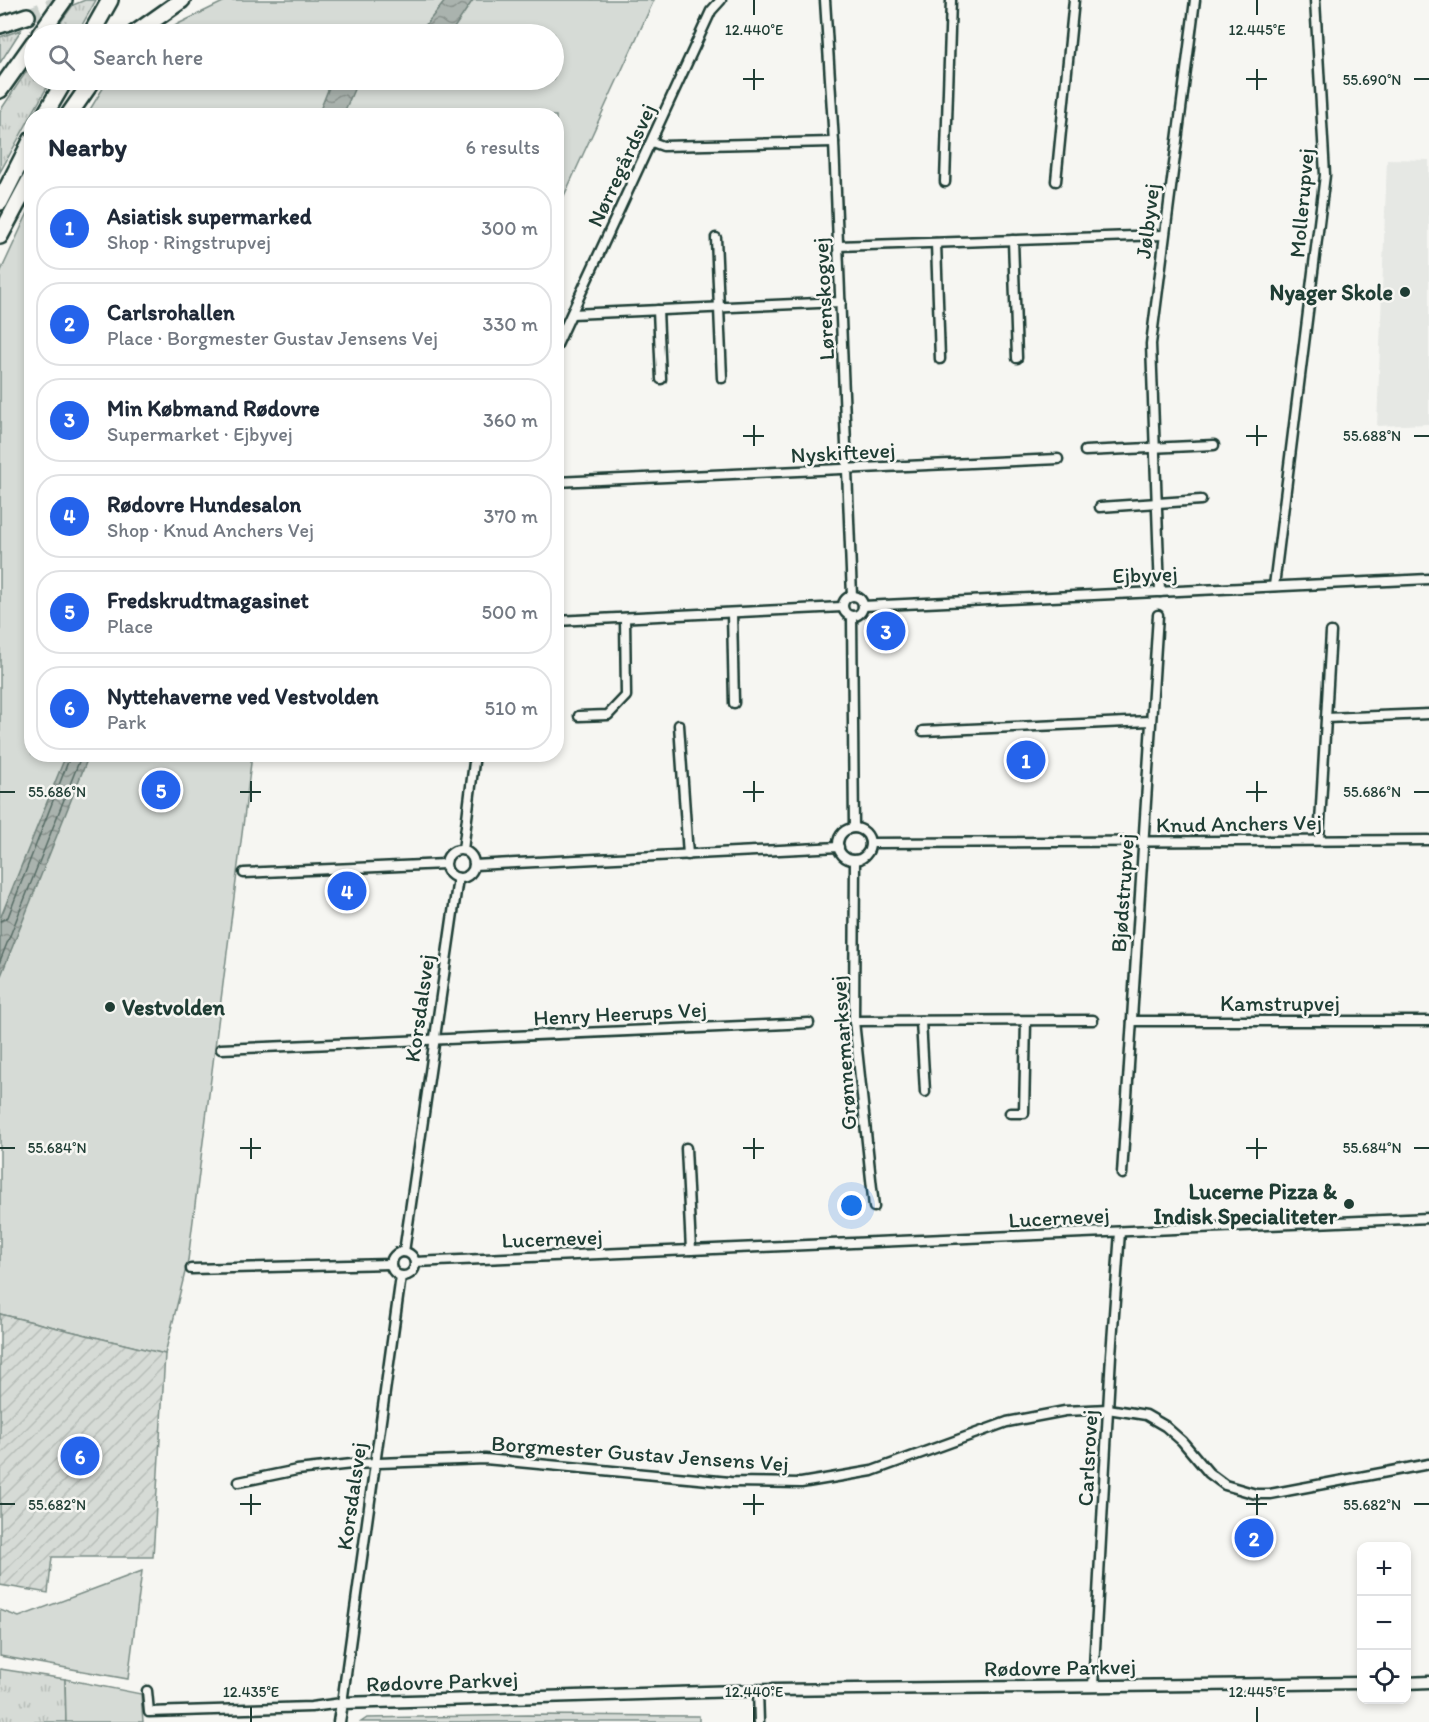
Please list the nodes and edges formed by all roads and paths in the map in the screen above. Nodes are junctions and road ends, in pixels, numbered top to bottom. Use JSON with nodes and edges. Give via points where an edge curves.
{"nodes":[{"id":1,"x":64,"y":0,"type":"edge"},
{"id":2,"x":110,"y":0,"type":"edge"},
{"id":3,"x":182,"y":0,"type":"edge"},
{"id":4,"x":720,"y":0,"type":"edge"},
{"id":5,"x":825,"y":0,"type":"edge"},
{"id":6,"x":951,"y":0,"type":"edge"},
{"id":7,"x":1074,"y":0,"type":"edge"},
{"id":8,"x":1195,"y":0,"type":"edge"},
{"id":9,"x":1315,"y":0,"type":"edge"},
{"id":10,"x":27,"y":16,"type":"tunnel mouth"},
{"id":11,"x":47,"y":24,"type":"edge"},
{"id":12,"x":97,"y":24,"type":"edge"},
{"id":13,"x":148,"y":24,"type":"edge"},
{"id":14,"x":0,"y":25,"type":"edge"},
{"id":15,"x":24,"y":56,"type":"edge"},
{"id":16,"x":0,"y":90,"type":"edge"},
{"id":17,"x":59,"y":90,"type":"edge"},
{"id":18,"x":86,"y":90,"type":"edge"},
{"id":19,"x":49,"y":108,"type":"edge"},
{"id":20,"x":74,"y":108,"type":"edge"},
{"id":21,"x":652,"y":142,"type":"junction"},
{"id":22,"x":834,"y":142,"type":"junction"},
{"id":23,"x":24,"y":155,"type":"edge"},
{"id":24,"x":1056,"y":181,"type":"dead end"},
{"id":25,"x":945,"y":182,"type":"dead end"},
{"id":26,"x":24,"y":191,"type":"edge"},
{"id":27,"x":0,"y":202,"type":"edge"},
{"id":28,"x":1163,"y":235,"type":"junction"},
{"id":29,"x":0,"y":236,"type":"edge"},
{"id":30,"x":716,"y":238,"type":"dead end"},
{"id":31,"x":1013,"y":240,"type":"junction"},
{"id":32,"x":936,"y":243,"type":"junction"},
{"id":33,"x":838,"y":246,"type":"junction"},
{"id":34,"x":841,"y":302,"type":"junction"},
{"id":35,"x":719,"y":307,"type":"junction"},
{"id":36,"x":658,"y":310,"type":"junction"},
{"id":37,"x":572,"y":314,"type":"junction"},
{"id":38,"x":564,"y":330,"type":"edge"},
{"id":39,"x":1017,"y":358,"type":"dead end"},
{"id":40,"x":940,"y":359,"type":"dead end"},
{"id":41,"x":722,"y":378,"type":"dead end"},
{"id":42,"x":661,"y":379,"type":"dead end"},
{"id":43,"x":1214,"y":445,"type":"dead end"},
{"id":44,"x":1153,"y":448,"type":"junction"},
{"id":45,"x":1085,"y":451,"type":"dead end"},
{"id":46,"x":1058,"y":459,"type":"dead end"},
{"id":47,"x":848,"y":470,"type":"junction"},
{"id":48,"x":564,"y":482,"type":"edge"},
{"id":49,"x":1201,"y":500,"type":"dead end"},
{"id":50,"x":1156,"y":504,"type":"junction"},
{"id":51,"x":1100,"y":507,"type":"dead end"},
{"id":52,"x":1429,"y":579,"type":"edge"},
{"id":53,"x":1274,"y":586,"type":"junction"},
{"id":54,"x":1160,"y":592,"type":"junction"},
{"id":55,"x":852,"y":596,"type":"junction"},
{"id":56,"x":863,"y":606,"type":"junction"},
{"id":57,"x":842,"y":607,"type":"junction"},
{"id":58,"x":732,"y":613,"type":"junction"},
{"id":59,"x":1158,"y":615,"type":"dead end"},
{"id":60,"x":852,"y":616,"type":"junction"},
{"id":61,"x":625,"y":618,"type":"junction"},
{"id":62,"x":564,"y":621,"type":"edge"},
{"id":63,"x":1331,"y":632,"type":"dead end"},
{"id":64,"x":734,"y":703,"type":"dead end"},
{"id":65,"x":1429,"y":714,"type":"edge"},
{"id":66,"x":579,"y":717,"type":"dead end"},
{"id":67,"x":1326,"y":718,"type":"junction"},
{"id":68,"x":1150,"y":721,"type":"junction"},
{"id":69,"x":680,"y":725,"type":"dead end"},
{"id":70,"x":923,"y":731,"type":"dead end"},
{"id":71,"x":474,"y":762,"type":"edge"},
{"id":72,"x":854,"y":828,"type":"junction"},
{"id":73,"x":1319,"y":840,"type":"junction"},
{"id":74,"x":1429,"y":840,"type":"edge"},
{"id":75,"x":1144,"y":842,"type":"junction"},
{"id":76,"x":870,"y":843,"type":"junction"},
{"id":77,"x":839,"y":847,"type":"junction"},
{"id":78,"x":463,"y":850,"type":"junction"},
{"id":79,"x":688,"y":855,"type":"junction"},
{"id":80,"x":855,"y":860,"type":"junction"},
{"id":81,"x":445,"y":864,"type":"junction"},
{"id":82,"x":474,"y":865,"type":"junction"},
{"id":83,"x":244,"y":873,"type":"dead end"},
{"id":84,"x":458,"y":878,"type":"junction"},
{"id":85,"x":1093,"y":1020,"type":"dead end"},
{"id":86,"x":1132,"y":1020,"type":"junction"},
{"id":87,"x":854,"y":1021,"type":"junction"},
{"id":88,"x":921,"y":1021,"type":"junction"},
{"id":89,"x":1026,"y":1021,"type":"junction"},
{"id":90,"x":1429,"y":1021,"type":"edge"},
{"id":91,"x":809,"y":1023,"type":"dead end"},
{"id":92,"x":433,"y":1040,"type":"junction"},
{"id":93,"x":221,"y":1049,"type":"dead end"},
{"id":94,"x":925,"y":1092,"type":"dead end"},
{"id":95,"x":1010,"y":1113,"type":"dead end"},
{"id":96,"x":686,"y":1148,"type":"dead end"},
{"id":97,"x":1122,"y":1174,"type":"dead end"},
{"id":98,"x":874,"y":1207,"type":"dead end"},
{"id":99,"x":1429,"y":1218,"type":"edge"},
{"id":100,"x":1120,"y":1232,"type":"junction"},
{"id":101,"x":692,"y":1250,"type":"junction"},
{"id":102,"x":404,"y":1252,"type":"junction"},
{"id":103,"x":415,"y":1262,"type":"junction"},
{"id":104,"x":390,"y":1264,"type":"junction"},
{"id":105,"x":191,"y":1269,"type":"dead end"},
{"id":106,"x":402,"y":1276,"type":"junction"},
{"id":107,"x":1108,"y":1409,"type":"junction"},
{"id":108,"x":375,"y":1463,"type":"junction"},
{"id":109,"x":1429,"y":1464,"type":"edge"},
{"id":110,"x":239,"y":1482,"type":"dead end"},
{"id":111,"x":1429,"y":1682,"type":"edge"},
{"id":112,"x":1357,"y":1683,"type":"edge"},
{"id":113,"x":1411,"y":1683,"type":"edge"},
{"id":114,"x":1094,"y":1686,"type":"junction"},
{"id":115,"x":758,"y":1690,"type":"junction"},
{"id":116,"x":147,"y":1691,"type":"dead end"},
{"id":117,"x":342,"y":1703,"type":"junction"},
{"id":118,"x":339,"y":1722,"type":"edge"},
{"id":119,"x":759,"y":1722,"type":"edge"}],
"edges":[{"from":1,"to":11,"type":"highway"},
{"from":2,"to":12,"type":"highway"},
{"from":3,"to":13,"type":"highway"},
{"from":4,"to":21,"type":"street","name":"Nørregårdsvej","via":[[711,11]]},
{"from":5,"to":22,"type":"street","name":"Lørenskogvej"},
{"from":6,"to":25,"type":"street"},
{"from":7,"to":24,"type":"street"},
{"from":8,"to":28,"type":"street","name":"Jølbyvej"},
{"from":9,"to":53,"type":"street","name":"Mollerupvej","via":[[1325,175]]},
{"from":10,"to":14,"type":"highway"},
{"from":15,"to":16,"type":"highway"},
{"from":17,"to":19,"type":"highway"},
{"from":18,"to":20,"type":"highway"},
{"from":21,"to":22,"type":"street","via":[[663,146]]},
{"from":21,"to":37,"type":"street","name":"Nørregårdsvej"},
{"from":22,"to":33,"type":"street","name":"Lørenskogvej"},
{"from":23,"to":27,"type":"highway"},
{"from":26,"to":29,"type":"highway"},
{"from":28,"to":31,"type":"street"},
{"from":28,"to":44,"type":"street","name":"Jølbyvej","via":[[1151,344]]},
{"from":30,"to":35,"type":"street"},
{"from":31,"to":32,"type":"street"},
{"from":31,"to":39,"type":"street"},
{"from":32,"to":33,"type":"street"},
{"from":32,"to":40,"type":"street"},
{"from":33,"to":34,"type":"street","name":"Lørenskogvej"},
{"from":34,"to":35,"type":"street"},
{"from":34,"to":47,"type":"street","name":"Lørenskogvej"},
{"from":35,"to":36,"type":"street"},
{"from":35,"to":41,"type":"street"},
{"from":36,"to":37,"type":"street"},
{"from":36,"to":42,"type":"street"},
{"from":37,"to":38,"type":"street","name":"Nørregårdsvej"},
{"from":43,"to":44,"type":"street"},
{"from":44,"to":45,"type":"street"},
{"from":44,"to":50,"type":"street","name":"Jølbyvej"},
{"from":46,"to":47,"type":"street","name":"Nyskiftevej"},
{"from":47,"to":48,"type":"street","name":"Nyskiftevej"},
{"from":47,"to":55,"type":"street","name":"Lørenskogvej"},
{"from":49,"to":50,"type":"street"},
{"from":50,"to":51,"type":"street"},
{"from":50,"to":54,"type":"street","name":"Jølbyvej"},
{"from":52,"to":53,"type":"street","name":"Ejbyvej"},
{"from":53,"to":54,"type":"street","name":"Ejbyvej"},
{"from":54,"to":56,"type":"street","name":"Ejbyvej"},
{"from":55,"to":56,"type":"street","via":[[861,600]]},
{"from":55,"to":57,"type":"street","via":[[846,598]]},
{"from":56,"to":60,"type":"street","via":[[861,612]]},
{"from":57,"to":58,"type":"street"},
{"from":57,"to":60,"type":"street"},
{"from":58,"to":61,"type":"street"},
{"from":58,"to":64,"type":"street"},
{"from":59,"to":68,"type":"street","name":"Bjødstrupvej"},
{"from":60,"to":72,"type":"street"},
{"from":61,"to":62,"type":"street"},
{"from":61,"to":66,"type":"street","via":[[626,696],[608,715]]},
{"from":63,"to":67,"type":"street"},
{"from":65,"to":67,"type":"street"},
{"from":67,"to":73,"type":"street"},
{"from":68,"to":70,"type":"street"},
{"from":68,"to":75,"type":"street","name":"Bjødstrupvej"},
{"from":69,"to":79,"type":"street"},
{"from":71,"to":78,"type":"street"},
{"from":72,"to":76,"type":"street","via":[[865,832]]},
{"from":72,"to":77,"type":"street","via":[[844,832]]},
{"from":73,"to":74,"type":"street","name":"Knud Anchers Vej"},
{"from":73,"to":75,"type":"street","name":"Knud Anchers Vej"},
{"from":75,"to":76,"type":"street","name":"Knud Anchers Vej"},
{"from":75,"to":86,"type":"street","name":"Bjødstrupvej"},
{"from":76,"to":80,"type":"street","via":[[866,854]]},
{"from":77,"to":79,"type":"street"},
{"from":77,"to":80,"type":"street","via":[[845,856]]},
{"from":78,"to":81,"type":"street","via":[[449,855]]},
{"from":78,"to":82,"type":"street"},
{"from":79,"to":82,"type":"street"},
{"from":80,"to":87,"type":"street","name":"Grønnemarksvej"},
{"from":81,"to":83,"type":"street"},
{"from":81,"to":84,"type":"street","via":[[449,873]]},
{"from":82,"to":84,"type":"street","via":[[469,875]]},
{"from":84,"to":92,"type":"street","name":"Korsdalsvej"},
{"from":85,"to":89,"type":"street"},
{"from":86,"to":90,"type":"street","name":"Kamstrupvej"},
{"from":86,"to":97,"type":"street","name":"Bjødstrupvej"},
{"from":87,"to":88,"type":"street"},
{"from":87,"to":98,"type":"street","name":"Grønnemarksvej"},
{"from":88,"to":89,"type":"street"},
{"from":88,"to":94,"type":"street"},
{"from":89,"to":95,"type":"street","via":[[1024,1113]]},
{"from":91,"to":92,"type":"street","name":"Henry Heerups Vej"},
{"from":92,"to":93,"type":"street","name":"Henry Heerups Vej"},
{"from":92,"to":102,"type":"street","name":"Korsdalsvej"},
{"from":96,"to":101,"type":"street"},
{"from":99,"to":100,"type":"street","name":"Lucernevej"},
{"from":100,"to":101,"type":"street","name":"Lucernevej"},
{"from":100,"to":107,"type":"street","name":"Carlsrovej"},
{"from":101,"to":103,"type":"street","name":"Lucernevej"},
{"from":102,"to":103,"type":"street"},
{"from":102,"to":104,"type":"street","via":[[393,1256]]},
{"from":103,"to":106,"type":"street","via":[[413,1271]]},
{"from":104,"to":105,"type":"street"},
{"from":104,"to":106,"type":"street"},
{"from":106,"to":108,"type":"street","name":"Korsdalsvej"},
{"from":107,"to":108,"type":"street","name":"Borgmester Gustav Jensens Vej","via":[[1065,1411],[1007,1422],[872,1471],[801,1483],[701,1480],[515,1460]]},
{"from":107,"to":109,"type":"street","name":"Borgmester Gustav Jensens Vej","via":[[1146,1415],[1182,1441],[1209,1473],[1225,1485],[1256,1494]]},
{"from":107,"to":114,"type":"street","name":"Carlsrovej"},
{"from":108,"to":110,"type":"street","name":"Borgmester Gustav Jensens Vej","via":[[297,1470]]},
{"from":108,"to":117,"type":"street","name":"Korsdalsvej"},
{"from":111,"to":113,"type":"street"},
{"from":112,"to":114,"type":"street","name":"Rødovre Parkvej"},
{"from":114,"to":115,"type":"street","name":"Rødovre Parkvej"},
{"from":115,"to":117,"type":"street","name":"Rødovre Parkvej"},
{"from":115,"to":119,"type":"street"},
{"from":116,"to":117,"type":"street","name":"Rødovre Parkvej","via":[[149,1712]]},
{"from":117,"to":118,"type":"street","name":"Korsdalsvej"}]}
